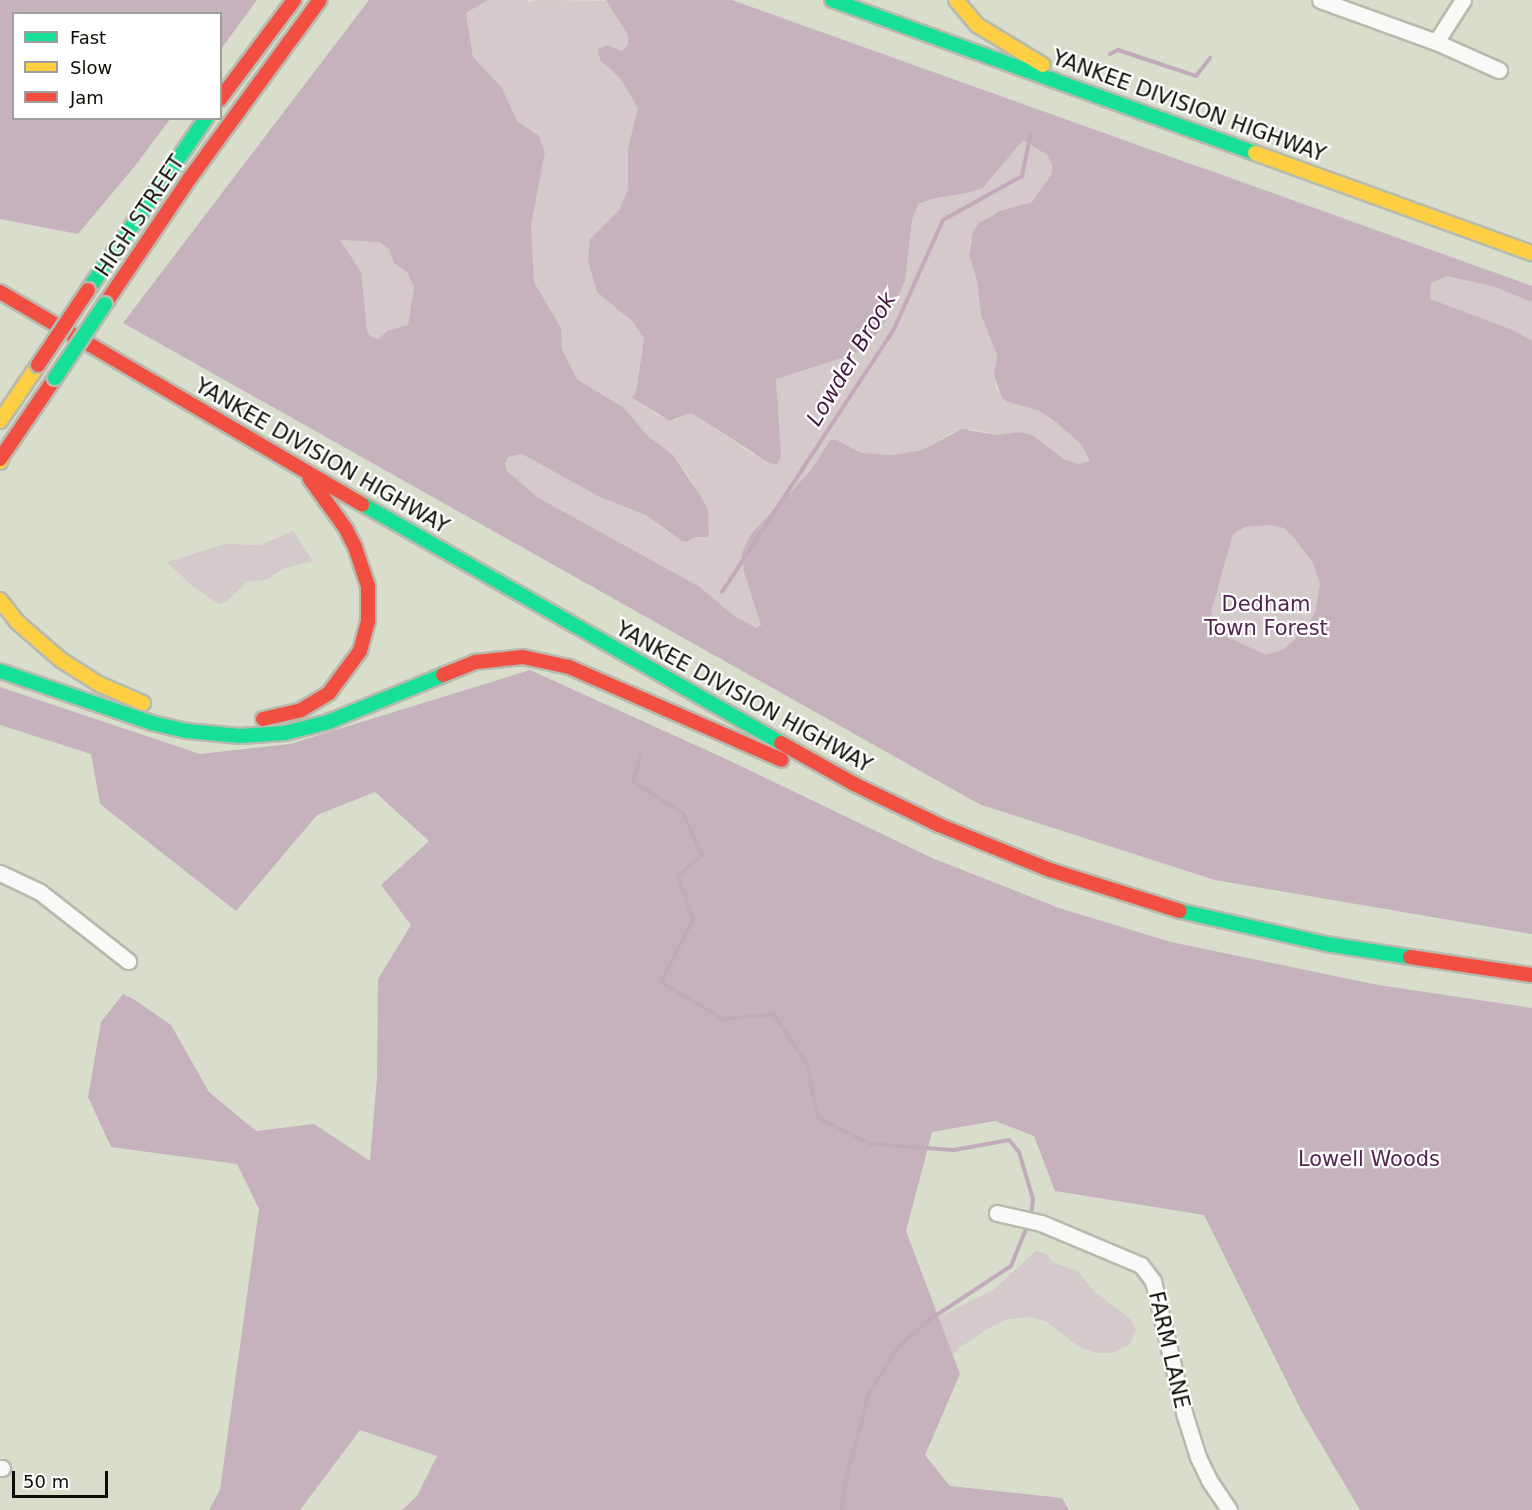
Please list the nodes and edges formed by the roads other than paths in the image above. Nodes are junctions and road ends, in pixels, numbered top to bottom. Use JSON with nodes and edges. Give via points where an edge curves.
{"nodes":[{"id":1,"x":294,"y":0,"type":"edge"},
{"id":2,"x":320,"y":0,"type":"edge"},
{"id":3,"x":832,"y":0,"type":"edge"},
{"id":4,"x":956,"y":0,"type":"edge"},
{"id":5,"x":1320,"y":0,"type":"edge"},
{"id":6,"x":1463,"y":0,"type":"edge"},
{"id":7,"x":1436,"y":42,"type":"junction"},
{"id":8,"x":1499,"y":70,"type":"dead end"},
{"id":9,"x":1079,"y":89,"type":"junction"},
{"id":10,"x":222,"y":96,"type":"edge"},
{"id":11,"x":205,"y":120,"type":"edge"},
{"id":12,"x":1532,"y":252,"type":"edge"},
{"id":13,"x":0,"y":292,"type":"edge"},
{"id":14,"x":0,"y":304,"type":"edge"},
{"id":15,"x":38,"y":314,"type":"junction"},
{"id":16,"x":0,"y":421,"type":"edge"},
{"id":17,"x":1,"y":458,"type":"edge"},
{"id":18,"x":304,"y":471,"type":"junction"},
{"id":19,"x":0,"y":600,"type":"edge"},
{"id":20,"x":0,"y":671,"type":"edge"},
{"id":21,"x":158,"y":707,"type":"dead end"},
{"id":22,"x":246,"y":720,"type":"dead end"},
{"id":23,"x":854,"y":784,"type":"junction"},
{"id":24,"x":0,"y":873,"type":"edge"},
{"id":25,"x":128,"y":960,"type":"dead end"},
{"id":26,"x":1532,"y":975,"type":"edge"},
{"id":27,"x":997,"y":1213,"type":"dead end"},
{"id":28,"x":1229,"y":1510,"type":"edge"}],
"edges":[{"from":1,"to":10,"type":"main road"},
{"from":2,"to":17,"type":"main road","name":"HIGH STREET","bridge":true,"via":[[197,169]]},
{"from":3,"to":9,"type":"main road","name":"YANKEE DIVISION HIGHWAY"},
{"from":4,"to":9,"type":"main road","via":[[977,25]]},
{"from":5,"to":7,"type":"street"},
{"from":6,"to":7,"type":"street"},
{"from":7,"to":8,"type":"street"},
{"from":9,"to":12,"type":"main road","name":"YANKEE DIVISION HIGHWAY"},
{"from":11,"to":16,"type":"main road","name":"HIGH STREET","bridge":true},
{"from":13,"to":15,"type":"main road","name":"YANKEE DIVISION HIGHWAY"},
{"from":14,"to":15,"type":"main road"},
{"from":15,"to":18,"type":"main road","name":"YANKEE DIVISION HIGHWAY"},
{"from":18,"to":22,"type":"main road","via":[[346,529],[360,560],[369,603],[363,640],[346,674],[329,693],[280,716]]},
{"from":18,"to":23,"type":"main road","name":"YANKEE DIVISION HIGHWAY"},
{"from":19,"to":21,"type":"main road","via":[[31,635],[74,670],[122,695]]},
{"from":20,"to":23,"type":"main road","via":[[152,723],[187,731],[247,736],[285,733],[328,722],[476,662],[511,656],[535,658],[569,667],[765,754]]},
{"from":23,"to":26,"type":"main road","name":"YANKEE DIVISION HIGHWAY","via":[[1005,853],[1164,907],[1303,940]]},
{"from":24,"to":25,"type":"street","via":[[40,892]]},
{"from":27,"to":28,"type":"street","name":"FARM LANE","via":[[1041,1223],[1141,1265],[1153,1281],[1185,1416],[1209,1480]]}]}
